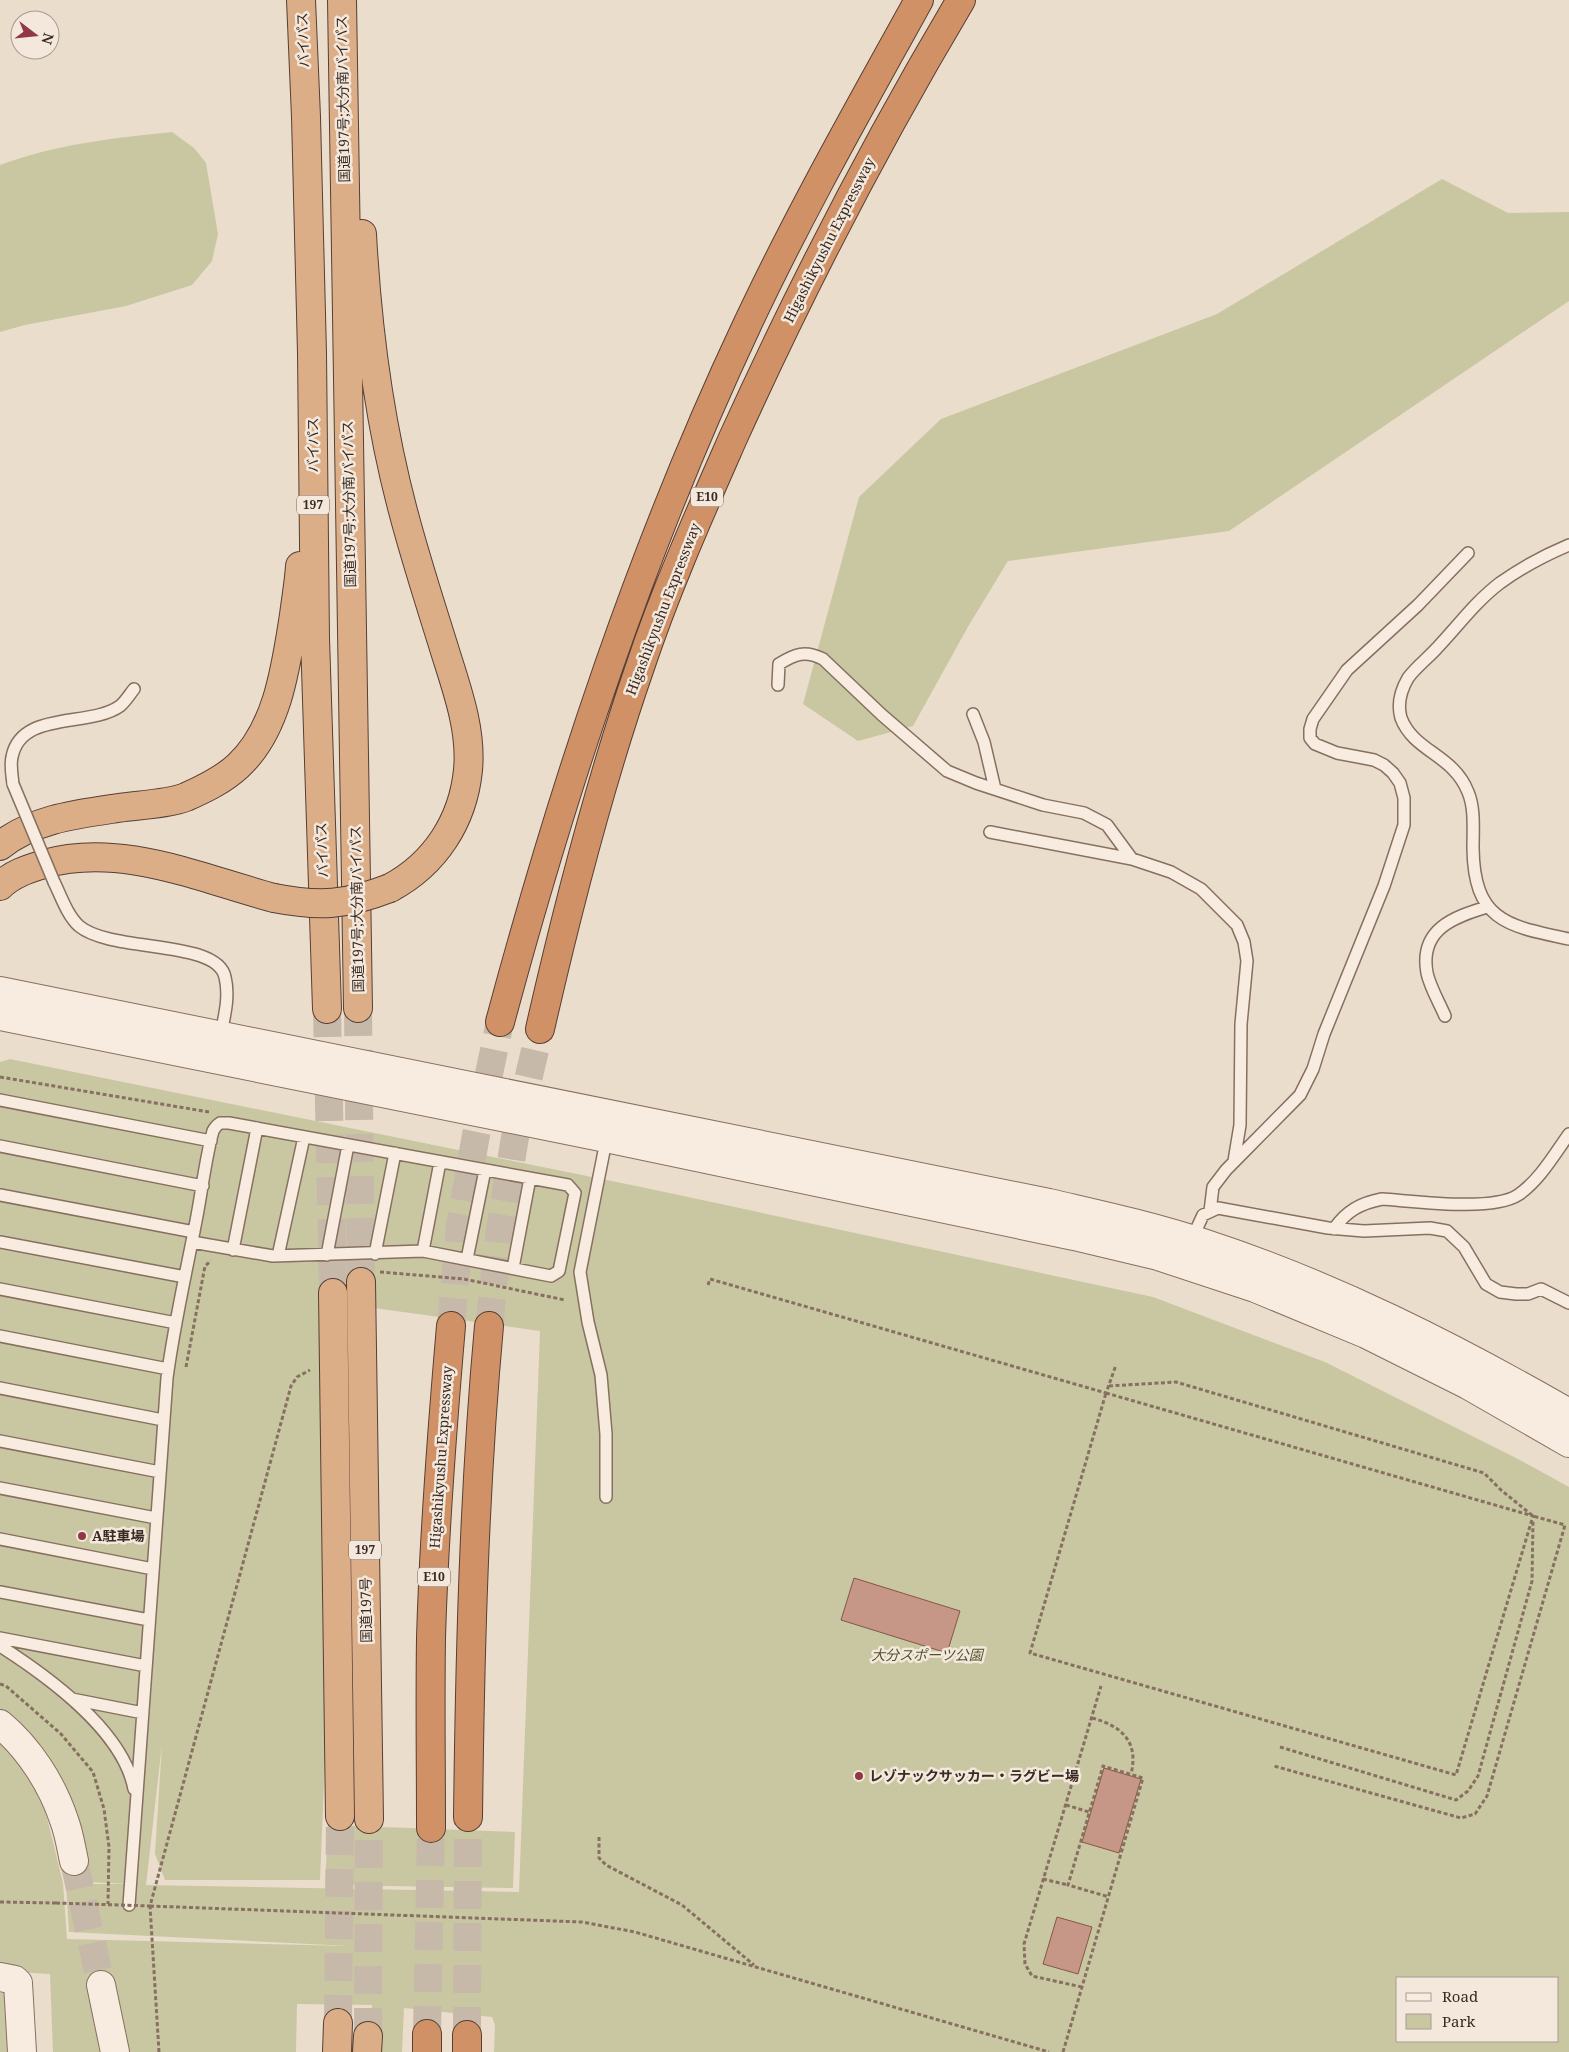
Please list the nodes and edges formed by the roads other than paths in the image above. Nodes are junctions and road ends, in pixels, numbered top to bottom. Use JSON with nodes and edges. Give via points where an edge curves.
{"nodes":[{"id":1,"x":301,"y":0,"type":"edge"},
{"id":2,"x":342,"y":0,"type":"edge"},
{"id":3,"x":354,"y":0,"type":"edge"},
{"id":4,"x":920,"y":0,"type":"edge"},
{"id":5,"x":961,"y":0,"type":"edge"},
{"id":6,"x":308,"y":188,"type":"junction"},
{"id":7,"x":1569,"y":545,"type":"edge"},
{"id":8,"x":1468,"y":553,"type":"dead end"},
{"id":9,"x":778,"y":685,"type":"dead end"},
{"id":10,"x":134,"y":688,"type":"dead end"},
{"id":11,"x":973,"y":714,"type":"dead end"},
{"id":12,"x":995,"y":789,"type":"junction"},
{"id":13,"x":990,"y":832,"type":"dead end"},
{"id":14,"x":0,"y":846,"type":"edge"},
{"id":15,"x":1132,"y":859,"type":"junction"},
{"id":16,"x":0,"y":886,"type":"edge"},
{"id":17,"x":1487,"y":907,"type":"junction"},
{"id":18,"x":1569,"y":939,"type":"edge"},
{"id":19,"x":0,"y":991,"type":"edge"},
{"id":20,"x":358,"y":1008,"type":"tunnel mouth"},
{"id":21,"x":327,"y":1009,"type":"tunnel mouth"},
{"id":22,"x":0,"y":1016,"type":"edge"},
{"id":23,"x":1444,"y":1016,"type":"dead end"},
{"id":24,"x":500,"y":1022,"type":"tunnel mouth"},
{"id":25,"x":540,"y":1029,"type":"tunnel mouth"},
{"id":26,"x":218,"y":1048,"type":"junction"},
{"id":27,"x":0,"y":1100,"type":"edge"},
{"id":28,"x":609,"y":1127,"type":"junction"},
{"id":29,"x":257,"y":1128,"type":"junction"},
{"id":30,"x":1569,"y":1134,"type":"edge"},
{"id":31,"x":304,"y":1137,"type":"junction"},
{"id":32,"x":211,"y":1141,"type":"junction"},
{"id":33,"x":348,"y":1145,"type":"junction"},
{"id":34,"x":0,"y":1146,"type":"edge"},
{"id":35,"x":395,"y":1153,"type":"junction"},
{"id":36,"x":1234,"y":1161,"type":"junction"},
{"id":37,"x":440,"y":1162,"type":"junction"},
{"id":38,"x":485,"y":1170,"type":"junction"},
{"id":39,"x":530,"y":1178,"type":"junction"},
{"id":40,"x":203,"y":1186,"type":"junction"},
{"id":41,"x":0,"y":1195,"type":"edge"},
{"id":42,"x":1210,"y":1211,"type":"junction"},
{"id":43,"x":1334,"y":1229,"type":"junction"},
{"id":44,"x":193,"y":1237,"type":"junction"},
{"id":45,"x":0,"y":1242,"type":"edge"},
{"id":46,"x":233,"y":1250,"type":"junction"},
{"id":47,"x":423,"y":1251,"type":"junction"},
{"id":48,"x":1187,"y":1251,"type":"junction"},
{"id":49,"x":375,"y":1254,"type":"junction"},
{"id":50,"x":328,"y":1255,"type":"junction"},
{"id":51,"x":278,"y":1256,"type":"junction"},
{"id":52,"x":467,"y":1259,"type":"junction"},
{"id":53,"x":513,"y":1268,"type":"junction"},
{"id":54,"x":560,"y":1268,"type":"junction"},
{"id":55,"x":580,"y":1272,"type":"junction"},
{"id":56,"x":185,"y":1277,"type":"junction"},
{"id":57,"x":366,"y":1277,"type":"tunnel mouth"},
{"id":58,"x":0,"y":1289,"type":"edge"},
{"id":59,"x":333,"y":1293,"type":"tunnel mouth"},
{"id":60,"x":1569,"y":1303,"type":"edge"},
{"id":61,"x":176,"y":1323,"type":"junction"},
{"id":62,"x":451,"y":1326,"type":"tunnel mouth"},
{"id":63,"x":489,"y":1326,"type":"tunnel mouth"},
{"id":64,"x":0,"y":1336,"type":"edge"},
{"id":65,"x":168,"y":1368,"type":"junction"},
{"id":66,"x":0,"y":1388,"type":"edge"},
{"id":67,"x":1569,"y":1413,"type":"edge"},
{"id":68,"x":163,"y":1420,"type":"junction"},
{"id":69,"x":0,"y":1441,"type":"edge"},
{"id":70,"x":1569,"y":1443,"type":"edge"},
{"id":71,"x":160,"y":1472,"type":"junction"},
{"id":72,"x":0,"y":1488,"type":"edge"},
{"id":73,"x":606,"y":1497,"type":"dead end"},
{"id":74,"x":156,"y":1518,"type":"junction"},
{"id":75,"x":0,"y":1539,"type":"edge"},
{"id":76,"x":152,"y":1569,"type":"junction"},
{"id":77,"x":0,"y":1592,"type":"edge"},
{"id":78,"x":149,"y":1620,"type":"junction"},
{"id":79,"x":0,"y":1638,"type":"edge"},
{"id":80,"x":0,"y":1646,"type":"edge"},
{"id":81,"x":146,"y":1666,"type":"junction"},
{"id":82,"x":72,"y":1699,"type":"junction"},
{"id":83,"x":143,"y":1714,"type":"junction"},
{"id":84,"x":0,"y":1724,"type":"edge"},
{"id":85,"x":136,"y":1803,"type":"junction"},
{"id":86,"x":340,"y":1816,"type":"tunnel mouth"},
{"id":87,"x":468,"y":1817,"type":"tunnel mouth"},
{"id":88,"x":369,"y":1819,"type":"tunnel mouth"},
{"id":89,"x":431,"y":1828,"type":"tunnel mouth"},
{"id":90,"x":74,"y":1861,"type":"tunnel mouth"},
{"id":91,"x":134,"y":1905,"type":"road end"},
{"id":92,"x":0,"y":1977,"type":"edge"},
{"id":93,"x":101,"y":1985,"type":"tunnel mouth"},
{"id":94,"x":338,"y":2023,"type":"tunnel mouth"},
{"id":95,"x":22,"y":2052,"type":"edge"},
{"id":96,"x":115,"y":2052,"type":"edge"},
{"id":97,"x":336,"y":2052,"type":"edge"}],
"edges":[{"from":1,"to":6,"type":"highway","name":"バイパス","number":"197"},
{"from":2,"to":20,"type":"highway","name":"国道197号;大分南バイパス","number":"197"},
{"from":3,"to":16,"type":"highway","bridge":true,"via":[[356,134],[364,269],[379,390],[402,508],[458,695],[468,751],[460,809],[444,841],[422,866],[390,888],[352,901],[320,905],[274,898],[136,860],[98,856],[66,858],[30,868]]},
{"from":4,"to":24,"type":"highway","number":"E10","via":[[833,156],[747,324],[672,497],[600,691],[534,897]]},
{"from":5,"to":25,"type":"highway","name":"Higashikyushu Expressway","number":"E10","via":[[863,174],[780,335],[696,522],[641,664],[603,776],[569,902]]},
{"from":6,"to":14,"type":"highway","via":[[303,270],[305,447],[300,572],[288,654],[276,703],[260,738],[238,766],[183,798],[50,820],[23,831]]},
{"from":6,"to":21,"type":"highway","name":"バイパス","number":"197","via":[[315,628]]},
{"from":7,"to":17,"type":"lane","via":[[1524,567],[1473,606],[1409,678],[1399,698],[1400,715],[1406,731],[1458,773],[1468,793],[1473,821],[1475,872],[1480,895]]},
{"from":8,"to":36,"type":"lane","via":[[1418,605],[1347,670],[1313,720],[1310,738],[1315,744],[1337,753],[1374,760],[1393,773],[1404,798],[1404,825],[1384,886],[1300,1095]]},
{"from":9,"to":12,"type":"lane","via":[[779,664],[799,654],[812,653],[823,659],[947,771]]},
{"from":10,"to":26,"type":"lane","bridge":true,"via":[[121,706],[99,716],[42,725],[27,732],[14,749],[13,784],[54,882],[76,924],[92,934],[122,942],[198,953],[215,961],[225,975],[227,994]]},
{"from":11,"to":12,"type":"lane","via":[[984,742]]},
{"from":12,"to":15,"type":"lane","via":[[1043,805],[1084,813],[1107,825]]},
{"from":13,"to":15,"type":"lane"},
{"from":15,"to":36,"type":"lane","via":[[1171,872],[1201,889],[1237,925],[1244,942],[1247,961],[1241,1024],[1240,1126]]},
{"from":17,"to":18,"type":"lane","via":[[1523,929]]},
{"from":17,"to":23,"type":"lane","via":[[1445,922],[1434,934],[1428,951],[1427,972]]},
{"from":19,"to":26,"type":"street"},
{"from":22,"to":26,"type":"street"},
{"from":26,"to":28,"type":"street"},
{"from":27,"to":32,"type":"lane"},
{"from":28,"to":48,"type":"street","via":[[1049,1203],[1153,1228]]},
{"from":28,"to":55,"type":"lane"},
{"from":29,"to":31,"type":"lane"},
{"from":29,"to":32,"type":"lane","via":[[220,1123],[214,1129]]},
{"from":29,"to":46,"type":"lane"},
{"from":30,"to":43,"type":"lane","via":[[1528,1188],[1516,1197],[1480,1204],[1382,1199],[1352,1209]]},
{"from":31,"to":33,"type":"lane"},
{"from":31,"to":51,"type":"lane"},
{"from":32,"to":40,"type":"lane"},
{"from":33,"to":35,"type":"lane"},
{"from":33,"to":50,"type":"lane"},
{"from":34,"to":40,"type":"lane"},
{"from":35,"to":37,"type":"lane"},
{"from":35,"to":49,"type":"lane"},
{"from":36,"to":42,"type":"lane","via":[[1213,1187]]},
{"from":37,"to":38,"type":"lane"},
{"from":37,"to":47,"type":"lane"},
{"from":38,"to":39,"type":"lane"},
{"from":38,"to":52,"type":"lane"},
{"from":39,"to":53,"type":"lane"},
{"from":39,"to":54,"type":"lane","via":[[568,1185],[575,1193]]},
{"from":40,"to":44,"type":"lane"},
{"from":41,"to":44,"type":"lane"},
{"from":42,"to":43,"type":"lane","via":[[1218,1208]]},
{"from":42,"to":48,"type":"lane","via":[[1203,1215]]},
{"from":43,"to":60,"type":"lane","via":[[1430,1228],[1447,1231],[1464,1247],[1486,1284],[1500,1292],[1516,1294],[1542,1289]]},
{"from":44,"to":46,"type":"lane"},
{"from":44,"to":56,"type":"lane"},
{"from":45,"to":56,"type":"lane"},
{"from":46,"to":51,"type":"lane"},
{"from":47,"to":49,"type":"lane"},
{"from":47,"to":52,"type":"lane"},
{"from":48,"to":67,"type":"street","via":[[1264,1265],[1387,1315]]},
{"from":48,"to":70,"type":"street","via":[[1255,1288],[1366,1334],[1468,1385]]},
{"from":49,"to":50,"type":"lane"},
{"from":50,"to":51,"type":"lane"},
{"from":52,"to":53,"type":"lane"},
{"from":53,"to":54,"type":"lane","via":[[551,1276]]},
{"from":54,"to":55,"type":"lane"},
{"from":55,"to":73,"type":"lane","via":[[601,1375],[606,1434]]},
{"from":56,"to":61,"type":"lane"},
{"from":57,"to":88,"type":"highway","name":"国道197号","number":"197"},
{"from":58,"to":61,"type":"lane"},
{"from":59,"to":86,"type":"highway","name":"国道197号","number":"197"},
{"from":61,"to":65,"type":"lane"},
{"from":62,"to":89,"type":"highway","name":"Higashikyushu Expressway","number":"E10","via":[[434,1579]]},
{"from":63,"to":87,"type":"highway","via":[[479,1439],[469,1678]]},
{"from":64,"to":65,"type":"lane"},
{"from":65,"to":68,"type":"lane"},
{"from":66,"to":68,"type":"lane"},
{"from":68,"to":71,"type":"lane"},
{"from":69,"to":71,"type":"lane"},
{"from":71,"to":74,"type":"lane"},
{"from":72,"to":74,"type":"lane"},
{"from":74,"to":76,"type":"lane"},
{"from":75,"to":76,"type":"lane"},
{"from":76,"to":78,"type":"lane"},
{"from":77,"to":78,"type":"lane"},
{"from":78,"to":81,"type":"lane"},
{"from":79,"to":81,"type":"lane"},
{"from":80,"to":82,"type":"lane"},
{"from":81,"to":83,"type":"lane"},
{"from":82,"to":83,"type":"lane"},
{"from":82,"to":85,"type":"lane","via":[[104,1733],[128,1767]]},
{"from":83,"to":85,"type":"lane"},
{"from":84,"to":90,"type":"street","via":[[20,1743],[44,1776],[65,1821]]},
{"from":85,"to":91,"type":"lane"},
{"from":92,"to":95,"type":"street","via":[[18,1983]]},
{"from":93,"to":96,"type":"street"},
{"from":94,"to":97,"type":"highway"}]}
